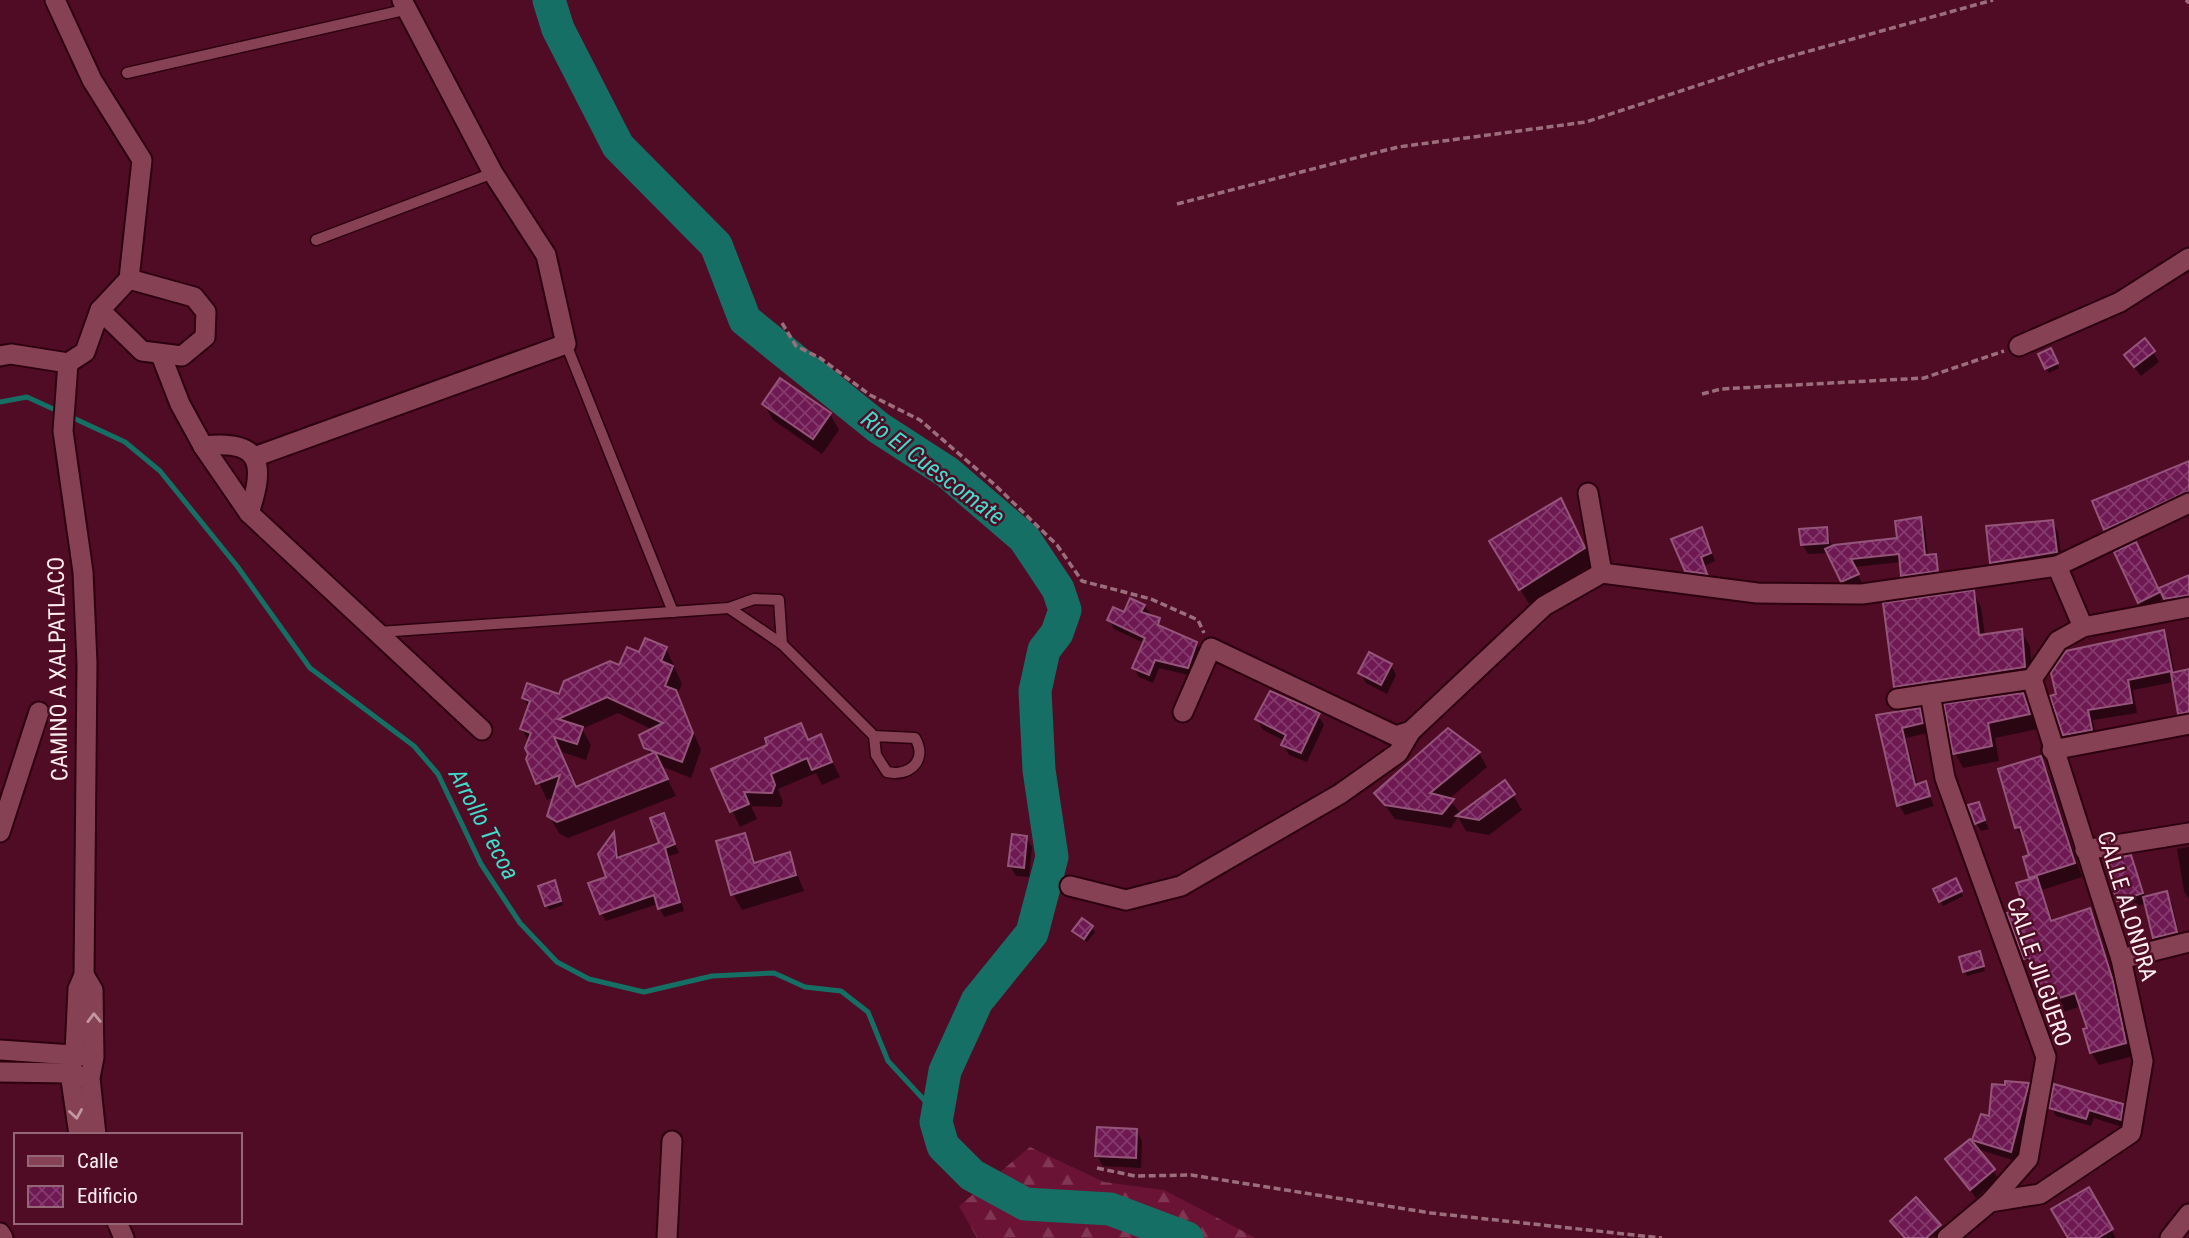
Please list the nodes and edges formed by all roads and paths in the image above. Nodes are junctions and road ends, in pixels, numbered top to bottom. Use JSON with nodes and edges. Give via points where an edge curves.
{"nodes":[{"id":1,"x":55,"y":0,"type":"edge"},
{"id":2,"x":1993,"y":0,"type":"edge"},
{"id":3,"x":403,"y":5,"type":"edge"},
{"id":4,"x":127,"y":73,"type":"dead end"},
{"id":5,"x":493,"y":173,"type":"junction"},
{"id":6,"x":1177,"y":204,"type":"dead end"},
{"id":7,"x":316,"y":240,"type":"dead end"},
{"id":8,"x":2189,"y":258,"type":"edge"},
{"id":9,"x":129,"y":279,"type":"junction"},
{"id":10,"x":100,"y":310,"type":"junction"},
{"id":11,"x":782,"y":323,"type":"dead end"},
{"id":12,"x":566,"y":345,"type":"junction"},
{"id":13,"x":2019,"y":346,"type":"joint"},
{"id":14,"x":161,"y":355,"type":"junction"},
{"id":15,"x":0,"y":356,"type":"edge"},
{"id":16,"x":68,"y":363,"type":"junction"},
{"id":17,"x":1702,"y":394,"type":"dead end"},
{"id":18,"x":203,"y":446,"type":"junction"},
{"id":19,"x":254,"y":457,"type":"junction"},
{"id":20,"x":1588,"y":493,"type":"dead end"},
{"id":21,"x":2189,"y":503,"type":"edge"},
{"id":22,"x":249,"y":513,"type":"junction"},
{"id":23,"x":2057,"y":566,"type":"junction"},
{"id":24,"x":1602,"y":573,"type":"junction"},
{"id":25,"x":2189,"y":607,"type":"edge"},
{"id":26,"x":729,"y":608,"type":"junction"},
{"id":27,"x":673,"y":612,"type":"junction"},
{"id":28,"x":2083,"y":627,"type":"junction"},
{"id":29,"x":379,"y":632,"type":"junction"},
{"id":30,"x":782,"y":644,"type":"junction"},
{"id":31,"x":1211,"y":648,"type":"junction"},
{"id":32,"x":2032,"y":680,"type":"junction"},
{"id":33,"x":1930,"y":694,"type":"junction"},
{"id":34,"x":1896,"y":699,"type":"dead end"},
{"id":35,"x":39,"y":712,"type":"dead end"},
{"id":36,"x":1184,"y":712,"type":"dead end"},
{"id":37,"x":2189,"y":723,"type":"edge"},
{"id":38,"x":482,"y":730,"type":"dead end"},
{"id":39,"x":1411,"y":731,"type":"junction"},
{"id":40,"x":874,"y":736,"type":"junction"},
{"id":41,"x":2052,"y":750,"type":"junction"},
{"id":42,"x":0,"y":832,"type":"edge"},
{"id":43,"x":2189,"y":833,"type":"edge"},
{"id":44,"x":2085,"y":850,"type":"junction"},
{"id":45,"x":1070,"y":886,"type":"dead end"},
{"id":46,"x":2189,"y":942,"type":"edge"},
{"id":47,"x":2120,"y":959,"type":"junction"},
{"id":48,"x":0,"y":1050,"type":"edge"},
{"id":49,"x":85,"y":1055,"type":"junction"},
{"id":50,"x":0,"y":1072,"type":"edge"},
{"id":51,"x":70,"y":1073,"type":"junction"},
{"id":52,"x":90,"y":1079,"type":"junction"},
{"id":53,"x":79,"y":1133,"type":"edge"},
{"id":54,"x":96,"y":1133,"type":"edge"},
{"id":55,"x":673,"y":1142,"type":"dead end"},
{"id":56,"x":1097,"y":1168,"type":"dead end"},
{"id":57,"x":1990,"y":1202,"type":"junction"},
{"id":58,"x":2189,"y":1214,"type":"edge"},
{"id":59,"x":0,"y":1233,"type":"edge"},
{"id":60,"x":3,"y":1238,"type":"edge"},
{"id":61,"x":667,"y":1238,"type":"edge"},
{"id":62,"x":1662,"y":1238,"type":"edge"},
{"id":63,"x":1947,"y":1238,"type":"edge"},
{"id":64,"x":2169,"y":1238,"type":"edge"}],
"edges":[{"from":1,"to":9,"type":"street","via":[[92,80],[142,160]]},
{"from":2,"to":6,"type":"path","via":[[1766,62],[1586,122],[1398,146]]},
{"from":3,"to":4,"type":"lane"},
{"from":3,"to":5,"type":"street"},
{"from":5,"to":7,"type":"lane"},
{"from":5,"to":12,"type":"street","via":[[546,255]]},
{"from":8,"to":13,"type":"street","via":[[2120,302]]},
{"from":9,"to":10,"type":"street"},
{"from":9,"to":14,"type":"street","via":[[194,297],[206,312],[205,337],[182,356]]},
{"from":10,"to":14,"type":"street","via":[[142,351]]},
{"from":10,"to":16,"type":"street","via":[[85,352]]},
{"from":11,"to":31,"type":"path","via":[[796,346],[870,395],[920,420],[1057,545],[1082,582],[1151,599],[1198,620]]},
{"from":12,"to":19,"type":"street"},
{"from":12,"to":27,"type":"lane"},
{"from":13,"to":17,"type":"path","via":[[1924,378],[1721,389]]},
{"from":14,"to":18,"type":"street"},
{"from":15,"to":16,"type":"street"},
{"from":16,"to":49,"type":"street","name":"CAMINO A XALPATLACO","via":[[63,431],[84,585],[87,663],[84,975],[78,989]]},
{"from":18,"to":19,"type":"street","via":[[226,443],[245,447]]},
{"from":18,"to":22,"type":"street"},
{"from":19,"to":22,"type":"street","via":[[258,480]]},
{"from":20,"to":24,"type":"street"},
{"from":21,"to":23,"type":"street"},
{"from":22,"to":29,"type":"street"},
{"from":23,"to":24,"type":"street","via":[[1862,594],[1756,593]]},
{"from":23,"to":28,"type":"street"},
{"from":24,"to":39,"type":"street","via":[[1544,606]]},
{"from":25,"to":28,"type":"street"},
{"from":26,"to":27,"type":"lane"},
{"from":26,"to":30,"type":"lane"},
{"from":26,"to":30,"type":"lane","via":[[754,599],[779,600]]},
{"from":27,"to":29,"type":"lane"},
{"from":28,"to":32,"type":"street","via":[[2058,641]]},
{"from":29,"to":38,"type":"street"},
{"from":30,"to":40,"type":"lane"},
{"from":31,"to":36,"type":"street"},
{"from":31,"to":39,"type":"street","via":[[1396,736]]},
{"from":32,"to":33,"type":"street"},
{"from":32,"to":41,"type":"street","name":"CALLE ALONDRA"},
{"from":33,"to":34,"type":"street"},
{"from":33,"to":57,"type":"street","name":"CALLE JILGUERO","via":[[1945,778],[2046,1057],[2028,1159]]},
{"from":35,"to":42,"type":"street"},
{"from":37,"to":41,"type":"street"},
{"from":39,"to":45,"type":"street","via":[[1398,752],[1340,794],[1181,886],[1126,900]]},
{"from":40,"to":40,"type":"lane","via":[[876,755],[887,772],[899,775],[912,770],[919,758],[915,738]]},
{"from":41,"to":44,"type":"street","name":"CALLE ALONDRA"},
{"from":43,"to":44,"type":"street"},
{"from":44,"to":47,"type":"street","name":"CALLE ALONDRA"},
{"from":46,"to":47,"type":"street"},
{"from":47,"to":57,"type":"street","name":"CALLE ALONDRA","via":[[2143,1061],[2131,1133],[2040,1194]]},
{"from":48,"to":49,"type":"street"},
{"from":49,"to":51,"type":"street","name":"CAMINO A XALPATLACO"},
{"from":49,"to":52,"type":"street","name":"CAMINO A XALPATLACO"},
{"from":50,"to":51,"type":"street"},
{"from":51,"to":52,"type":"street"},
{"from":51,"to":53,"type":"street","name":"CAMINO A XALPATLACO","one_way":true},
{"from":52,"to":54,"type":"street","name":"CAMINO A XALPATLACO"},
{"from":55,"to":61,"type":"street"},
{"from":56,"to":62,"type":"path","via":[[1135,1176],[1191,1175],[1431,1213]]},
{"from":57,"to":63,"type":"street","name":"CALLE JILGUERO"},
{"from":58,"to":64,"type":"street"},
{"from":59,"to":60,"type":"street"}]}
